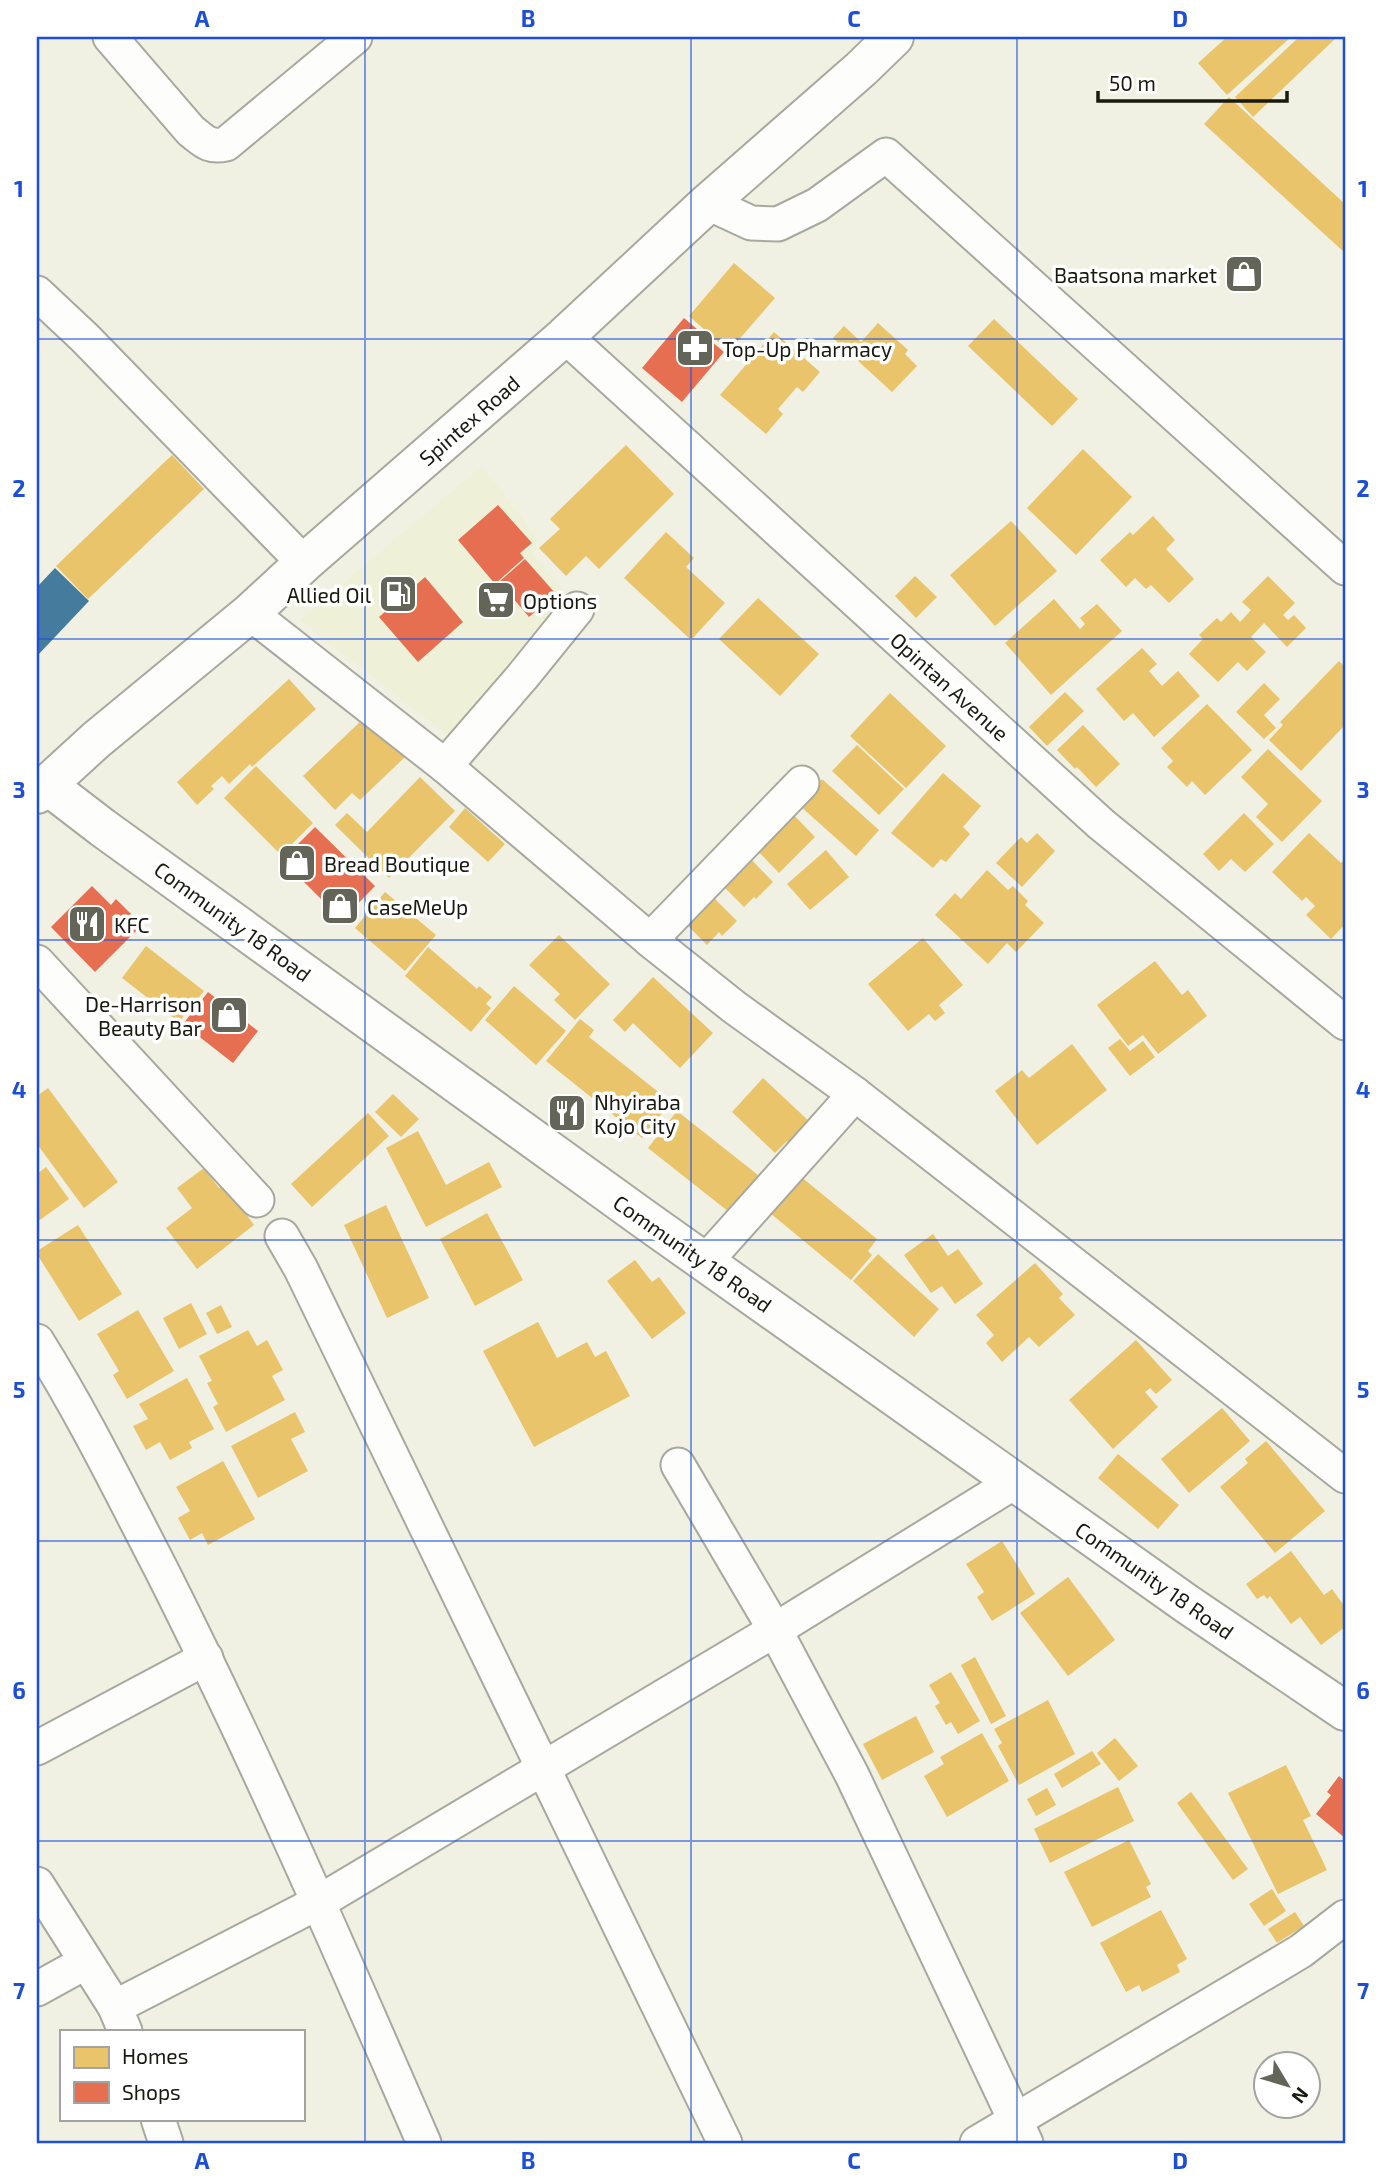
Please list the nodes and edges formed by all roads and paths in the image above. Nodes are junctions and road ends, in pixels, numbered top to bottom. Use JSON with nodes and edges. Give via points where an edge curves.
{"nodes":[{"id":1,"x":110,"y":37,"type":"edge"},
{"id":2,"x":355,"y":37,"type":"edge"},
{"id":3,"x":894,"y":37,"type":"edge"},
{"id":4,"x":708,"y":203,"type":"junction"},
{"id":5,"x":42,"y":309,"type":"edge"},
{"id":6,"x":565,"y":336,"type":"junction"},
{"id":7,"x":304,"y":563,"type":"junction"},
{"id":8,"x":1345,"y":568,"type":"edge"},
{"id":9,"x":577,"y":609,"type":"dead end"},
{"id":10,"x":250,"y":613,"type":"junction"},
{"id":11,"x":445,"y":766,"type":"junction"},
{"id":12,"x":802,"y":783,"type":"dead end"},
{"id":13,"x":42,"y":789,"type":"edge"},
{"id":14,"x":650,"y":940,"type":"junction"},
{"id":15,"x":37,"y":962,"type":"edge"},
{"id":16,"x":1345,"y":1023,"type":"edge"},
{"id":17,"x":855,"y":1094,"type":"junction"},
{"id":18,"x":257,"y":1200,"type":"dead end"},
{"id":19,"x":282,"y":1236,"type":"dead end"},
{"id":20,"x":705,"y":1262,"type":"junction"},
{"id":21,"x":37,"y":1340,"type":"edge"},
{"id":22,"x":678,"y":1465,"type":"dead end"},
{"id":23,"x":1345,"y":1476,"type":"edge"},
{"id":24,"x":1016,"y":1481,"type":"junction"},
{"id":25,"x":775,"y":1630,"type":"junction"},
{"id":26,"x":206,"y":1658,"type":"junction"},
{"id":27,"x":1345,"y":1711,"type":"edge"},
{"id":28,"x":37,"y":1748,"type":"edge"},
{"id":29,"x":544,"y":1769,"type":"junction"},
{"id":30,"x":37,"y":1884,"type":"edge"},
{"id":31,"x":319,"y":1902,"type":"junction"},
{"id":32,"x":1345,"y":1917,"type":"edge"},
{"id":33,"x":86,"y":1962,"type":"junction"},
{"id":34,"x":37,"y":1989,"type":"edge"},
{"id":35,"x":120,"y":2019,"type":"edge"},
{"id":36,"x":158,"y":2120,"type":"edge"},
{"id":37,"x":1022,"y":2132,"type":"edge"},
{"id":38,"x":166,"y":2143,"type":"edge"},
{"id":39,"x":424,"y":2143,"type":"edge"},
{"id":40,"x":725,"y":2143,"type":"edge"},
{"id":41,"x":977,"y":2143,"type":"edge"}],
"edges":[{"from":1,"to":2,"type":"street","via":[[191,131],[215,147],[226,144]]},
{"from":3,"to":4,"type":"main road","name":"Spintex Road"},
{"from":4,"to":6,"type":"main road","name":"Spintex Road"},
{"from":4,"to":8,"type":"street","via":[[751,223],[778,224],[817,205],[886,155]]},
{"from":5,"to":7,"type":"street"},
{"from":6,"to":7,"type":"main road","name":"Spintex Road"},
{"from":6,"to":16,"type":"street","name":"Opintan Avenue","via":[[1101,824]]},
{"from":7,"to":10,"type":"main road","name":"Spintex Road"},
{"from":9,"to":11,"type":"street"},
{"from":10,"to":11,"type":"street"},
{"from":10,"to":13,"type":"main road","name":"Spintex Road"},
{"from":11,"to":14,"type":"street"},
{"from":12,"to":14,"type":"street"},
{"from":13,"to":20,"type":"main road","name":"Community 18 Road","via":[[103,828]]},
{"from":14,"to":17,"type":"street"},
{"from":15,"to":18,"type":"street"},
{"from":17,"to":20,"type":"street"},
{"from":17,"to":23,"type":"street"},
{"from":19,"to":29,"type":"street"},
{"from":20,"to":24,"type":"main road","name":"Community 18 Road"},
{"from":21,"to":26,"type":"street","via":[[97,1444]]},
{"from":22,"to":25,"type":"street"},
{"from":24,"to":25,"type":"street"},
{"from":24,"to":27,"type":"main road","name":"Community 18 Road"},
{"from":25,"to":29,"type":"street"},
{"from":25,"to":37,"type":"street","via":[[852,1775]]},
{"from":26,"to":28,"type":"street"},
{"from":26,"to":31,"type":"street"},
{"from":29,"to":31,"type":"street"},
{"from":29,"to":40,"type":"street"},
{"from":30,"to":33,"type":"street"},
{"from":31,"to":35,"type":"street"},
{"from":31,"to":39,"type":"street"},
{"from":32,"to":37,"type":"street","via":[[1301,1951]]},
{"from":33,"to":34,"type":"street"},
{"from":33,"to":35,"type":"street"},
{"from":36,"to":38,"type":"street"},
{"from":37,"to":41,"type":"street"}]}
